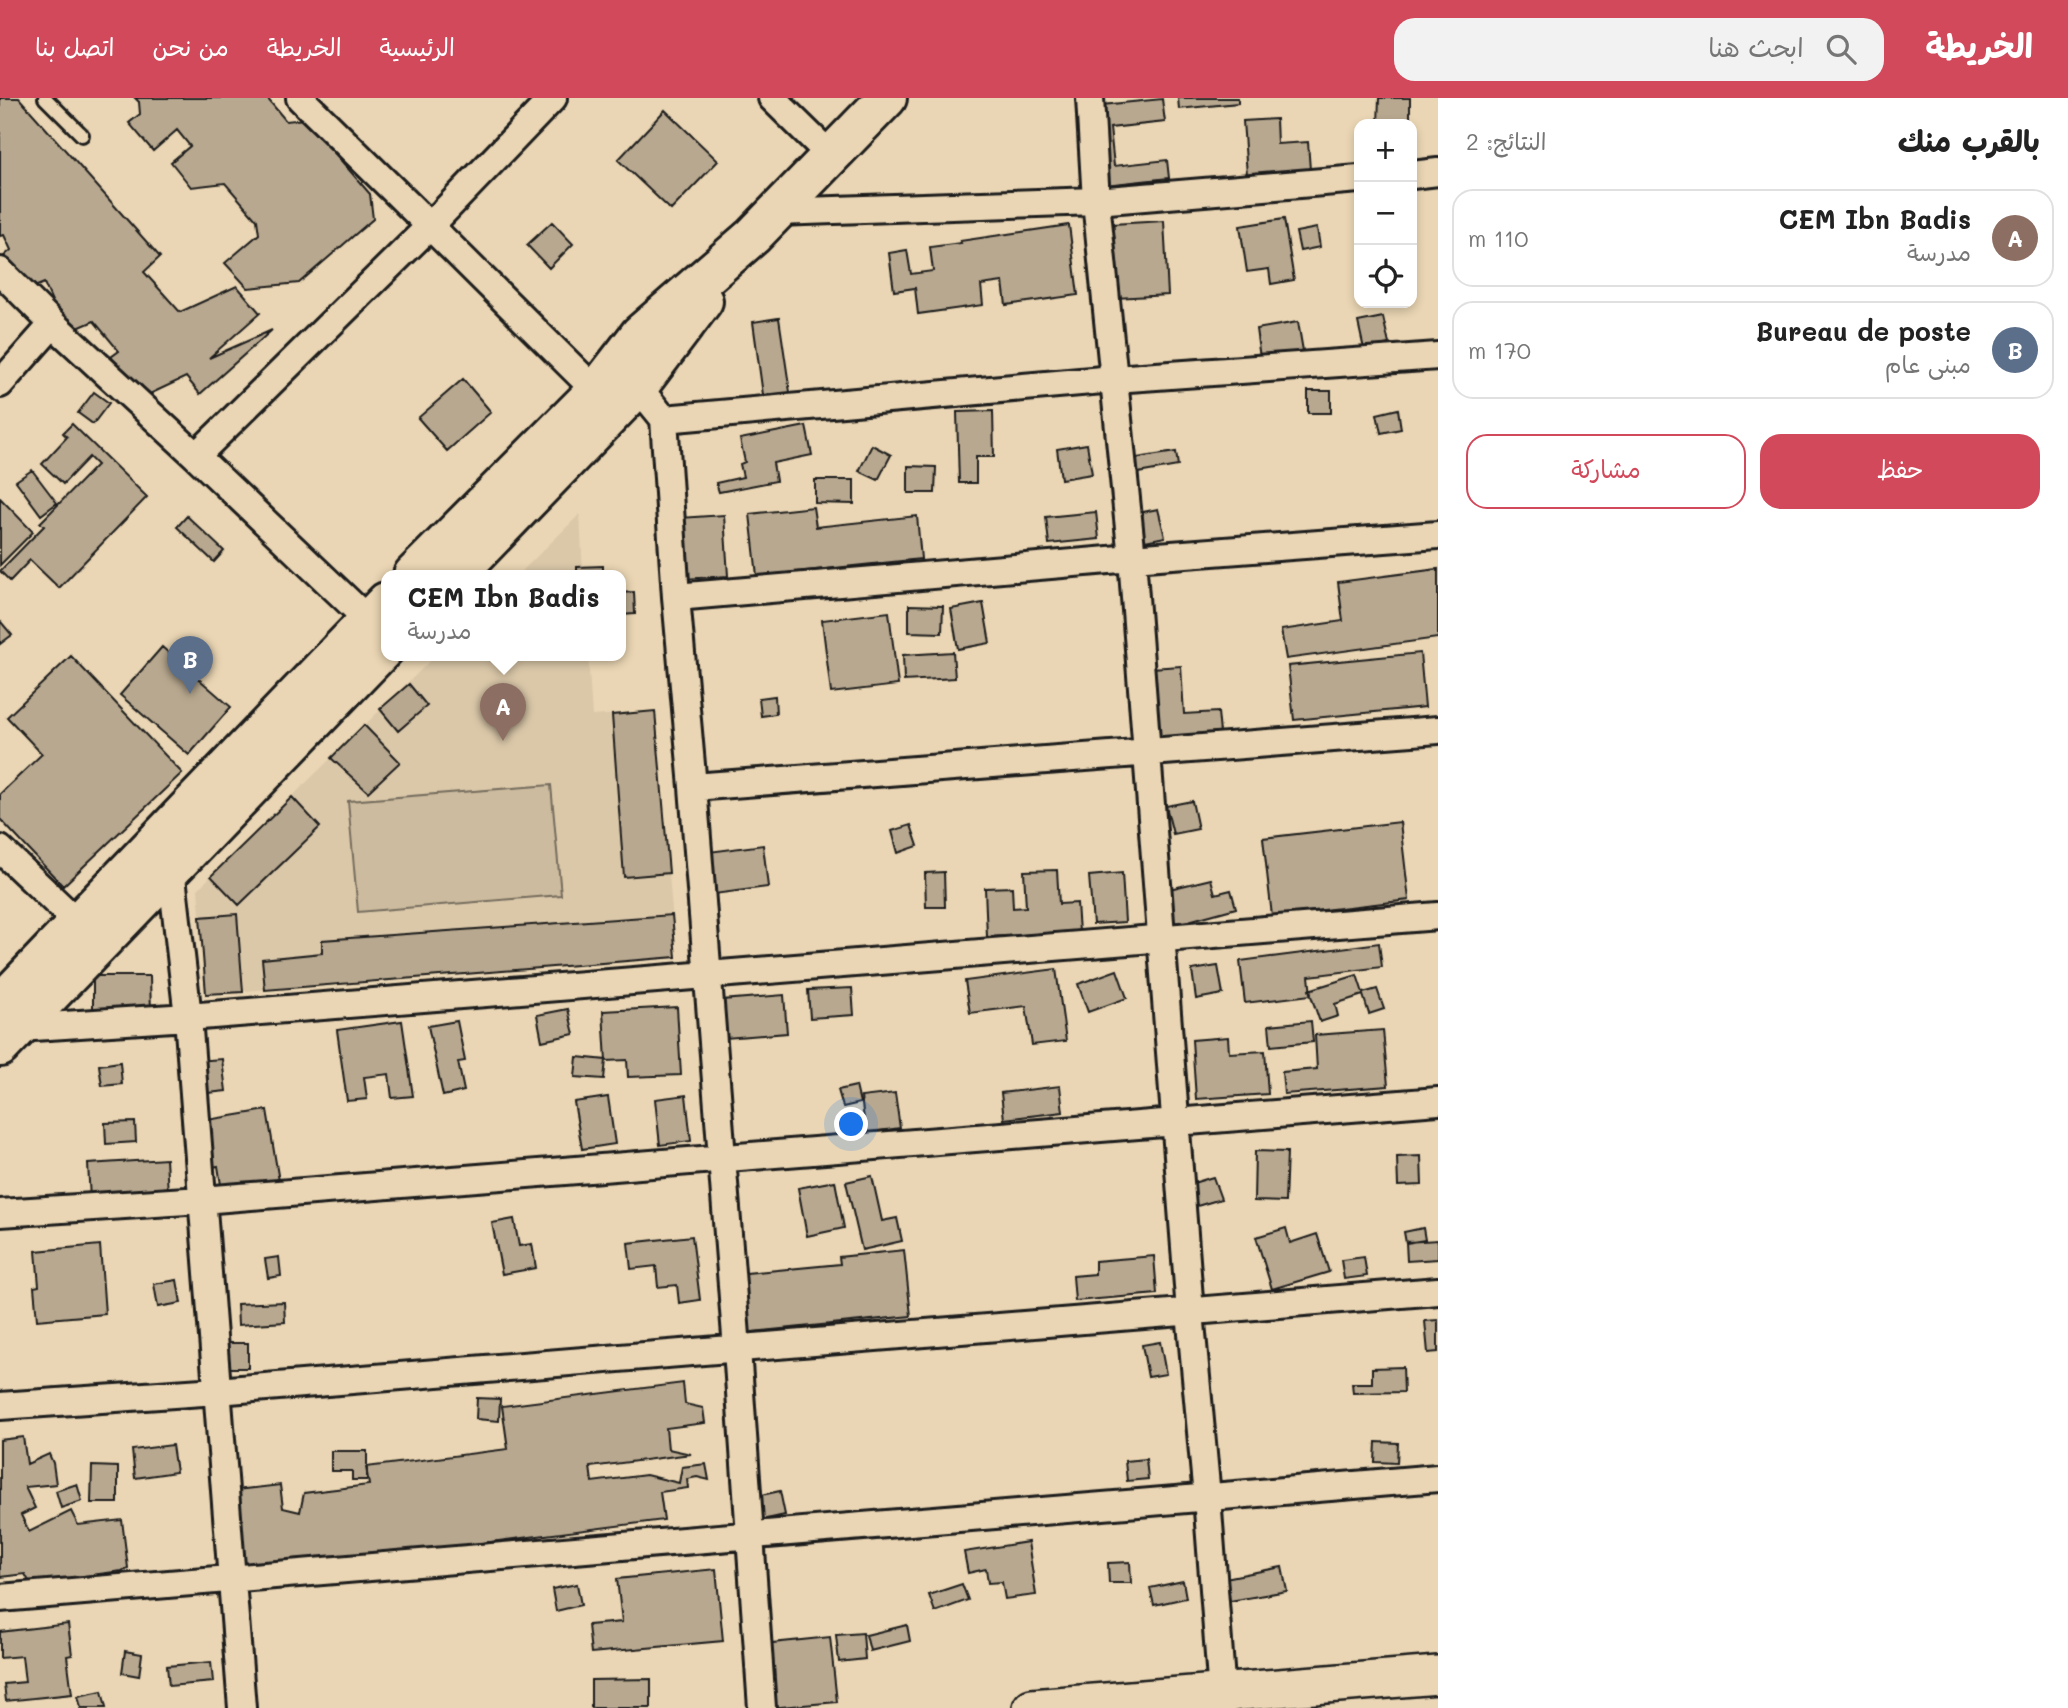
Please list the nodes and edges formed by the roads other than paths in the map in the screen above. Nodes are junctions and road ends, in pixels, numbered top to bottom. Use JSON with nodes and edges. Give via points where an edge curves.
{"nodes":[{"id":1,"x":46,"y":98,"type":"edge"},
{"id":2,"x":300,"y":98,"type":"edge"},
{"id":3,"x":553,"y":98,"type":"edge"},
{"id":4,"x":772,"y":98,"type":"edge"},
{"id":5,"x":887,"y":98,"type":"edge"},
{"id":6,"x":1090,"y":98,"type":"edge"},
{"id":7,"x":82,"y":135,"type":"dead end"},
{"id":8,"x":831,"y":156,"type":"junction"},
{"id":9,"x":1438,"y":173,"type":"edge"},
{"id":10,"x":1417,"y":175,"type":"edge"},
{"id":11,"x":1354,"y":179,"type":"edge"},
{"id":12,"x":1096,"y":201,"type":"junction"},
{"id":13,"x":765,"y":224,"type":"junction"},
{"id":14,"x":430,"y":226,"type":"junction"},
{"id":15,"x":0,"y":271,"type":"edge"},
{"id":16,"x":53,"y":324,"type":"junction"},
{"id":17,"x":1438,"y":356,"type":"edge"},
{"id":18,"x":1114,"y":379,"type":"junction"},
{"id":19,"x":0,"y":384,"type":"edge"},
{"id":20,"x":638,"y":387,"type":"junction"},
{"id":21,"x":596,"y":391,"type":"junction"},
{"id":22,"x":664,"y":419,"type":"junction"},
{"id":23,"x":196,"y":456,"type":"junction"},
{"id":24,"x":1438,"y":536,"type":"edge"},
{"id":25,"x":1132,"y":558,"type":"junction"},
{"id":26,"x":418,"y":570,"type":"edge"},
{"id":27,"x":461,"y":570,"type":"edge"},
{"id":28,"x":676,"y":597,"type":"junction"},
{"id":29,"x":380,"y":623,"type":"edge"},
{"id":30,"x":1438,"y":730,"type":"edge"},
{"id":31,"x":1147,"y":754,"type":"junction"},
{"id":32,"x":694,"y":787,"type":"junction"},
{"id":33,"x":0,"y":849,"type":"edge"},
{"id":34,"x":171,"y":868,"type":"junction"},
{"id":35,"x":1438,"y":916,"type":"edge"},
{"id":36,"x":78,"y":923,"type":"junction"},
{"id":37,"x":1161,"y":939,"type":"junction"},
{"id":38,"x":708,"y":975,"type":"junction"},
{"id":39,"x":188,"y":1017,"type":"junction"},
{"id":40,"x":6,"y":1026,"type":"edge"},
{"id":41,"x":1438,"y":1101,"type":"edge"},
{"id":42,"x":1175,"y":1122,"type":"junction"},
{"id":43,"x":721,"y":1159,"type":"junction"},
{"id":44,"x":202,"y":1200,"type":"junction"},
{"id":45,"x":0,"y":1213,"type":"edge"},
{"id":46,"x":1438,"y":1291,"type":"edge"},
{"id":47,"x":1190,"y":1312,"type":"junction"},
{"id":48,"x":737,"y":1349,"type":"junction"},
{"id":49,"x":217,"y":1391,"type":"junction"},
{"id":50,"x":0,"y":1406,"type":"edge"},
{"id":51,"x":1438,"y":1478,"type":"edge"},
{"id":52,"x":1207,"y":1497,"type":"junction"},
{"id":53,"x":750,"y":1535,"type":"junction"},
{"id":54,"x":232,"y":1578,"type":"junction"},
{"id":55,"x":0,"y":1598,"type":"edge"},
{"id":56,"x":1438,"y":1675,"type":"edge"},
{"id":57,"x":1223,"y":1700,"type":"edge"},
{"id":58,"x":242,"y":1708,"type":"edge"},
{"id":59,"x":762,"y":1708,"type":"edge"},
{"id":60,"x":1032,"y":1708,"type":"edge"}],
"edges":[{"from":1,"to":7,"type":"lane"},
{"from":2,"to":14,"type":"street"},
{"from":3,"to":14,"type":"street"},
{"from":4,"to":8,"type":"street"},
{"from":5,"to":8,"type":"main road"},
{"from":6,"to":12,"type":"street"},
{"from":8,"to":13,"type":"main road"},
{"from":9,"to":10,"type":"street"},
{"from":11,"to":12,"type":"street"},
{"from":12,"to":13,"type":"street"},
{"from":12,"to":18,"type":"street"},
{"from":13,"to":20,"type":"main road"},
{"from":13,"to":21,"type":"main road","via":[[640,334]]},
{"from":14,"to":21,"type":"street"},
{"from":14,"to":23,"type":"street"},
{"from":15,"to":16,"type":"street"},
{"from":16,"to":19,"type":"street"},
{"from":16,"to":23,"type":"street"},
{"from":17,"to":18,"type":"street"},
{"from":18,"to":22,"type":"street"},
{"from":18,"to":25,"type":"street"},
{"from":20,"to":22,"type":"street"},
{"from":20,"to":27,"type":"main road"},
{"from":21,"to":26,"type":"main road"},
{"from":22,"to":28,"type":"street"},
{"from":23,"to":29,"type":"street"},
{"from":24,"to":25,"type":"street"},
{"from":25,"to":28,"type":"street"},
{"from":25,"to":31,"type":"street"},
{"from":28,"to":32,"type":"street"},
{"from":29,"to":34,"type":"main road"},
{"from":29,"to":36,"type":"main road"},
{"from":30,"to":31,"type":"street"},
{"from":31,"to":32,"type":"street"},
{"from":31,"to":37,"type":"street"},
{"from":32,"to":38,"type":"street"},
{"from":33,"to":36,"type":"street"},
{"from":34,"to":39,"type":"street"},
{"from":34,"to":40,"type":"main road"},
{"from":35,"to":37,"type":"street"},
{"from":36,"to":40,"type":"main road"},
{"from":37,"to":38,"type":"street"},
{"from":37,"to":42,"type":"street"},
{"from":38,"to":39,"type":"street"},
{"from":38,"to":43,"type":"street"},
{"from":39,"to":40,"type":"street"},
{"from":39,"to":44,"type":"street"},
{"from":41,"to":42,"type":"street"},
{"from":42,"to":43,"type":"street"},
{"from":42,"to":47,"type":"street"},
{"from":43,"to":44,"type":"street"},
{"from":43,"to":48,"type":"street"},
{"from":44,"to":45,"type":"street"},
{"from":44,"to":49,"type":"street"},
{"from":46,"to":47,"type":"street"},
{"from":47,"to":48,"type":"street"},
{"from":47,"to":52,"type":"street"},
{"from":48,"to":49,"type":"street"},
{"from":48,"to":53,"type":"street"},
{"from":49,"to":50,"type":"street"},
{"from":49,"to":54,"type":"street"},
{"from":51,"to":52,"type":"street"},
{"from":52,"to":53,"type":"street"},
{"from":52,"to":57,"type":"street"},
{"from":53,"to":54,"type":"street"},
{"from":53,"to":59,"type":"street"},
{"from":54,"to":55,"type":"street"},
{"from":54,"to":58,"type":"street"},
{"from":56,"to":57,"type":"street"},
{"from":57,"to":60,"type":"street"}]}
